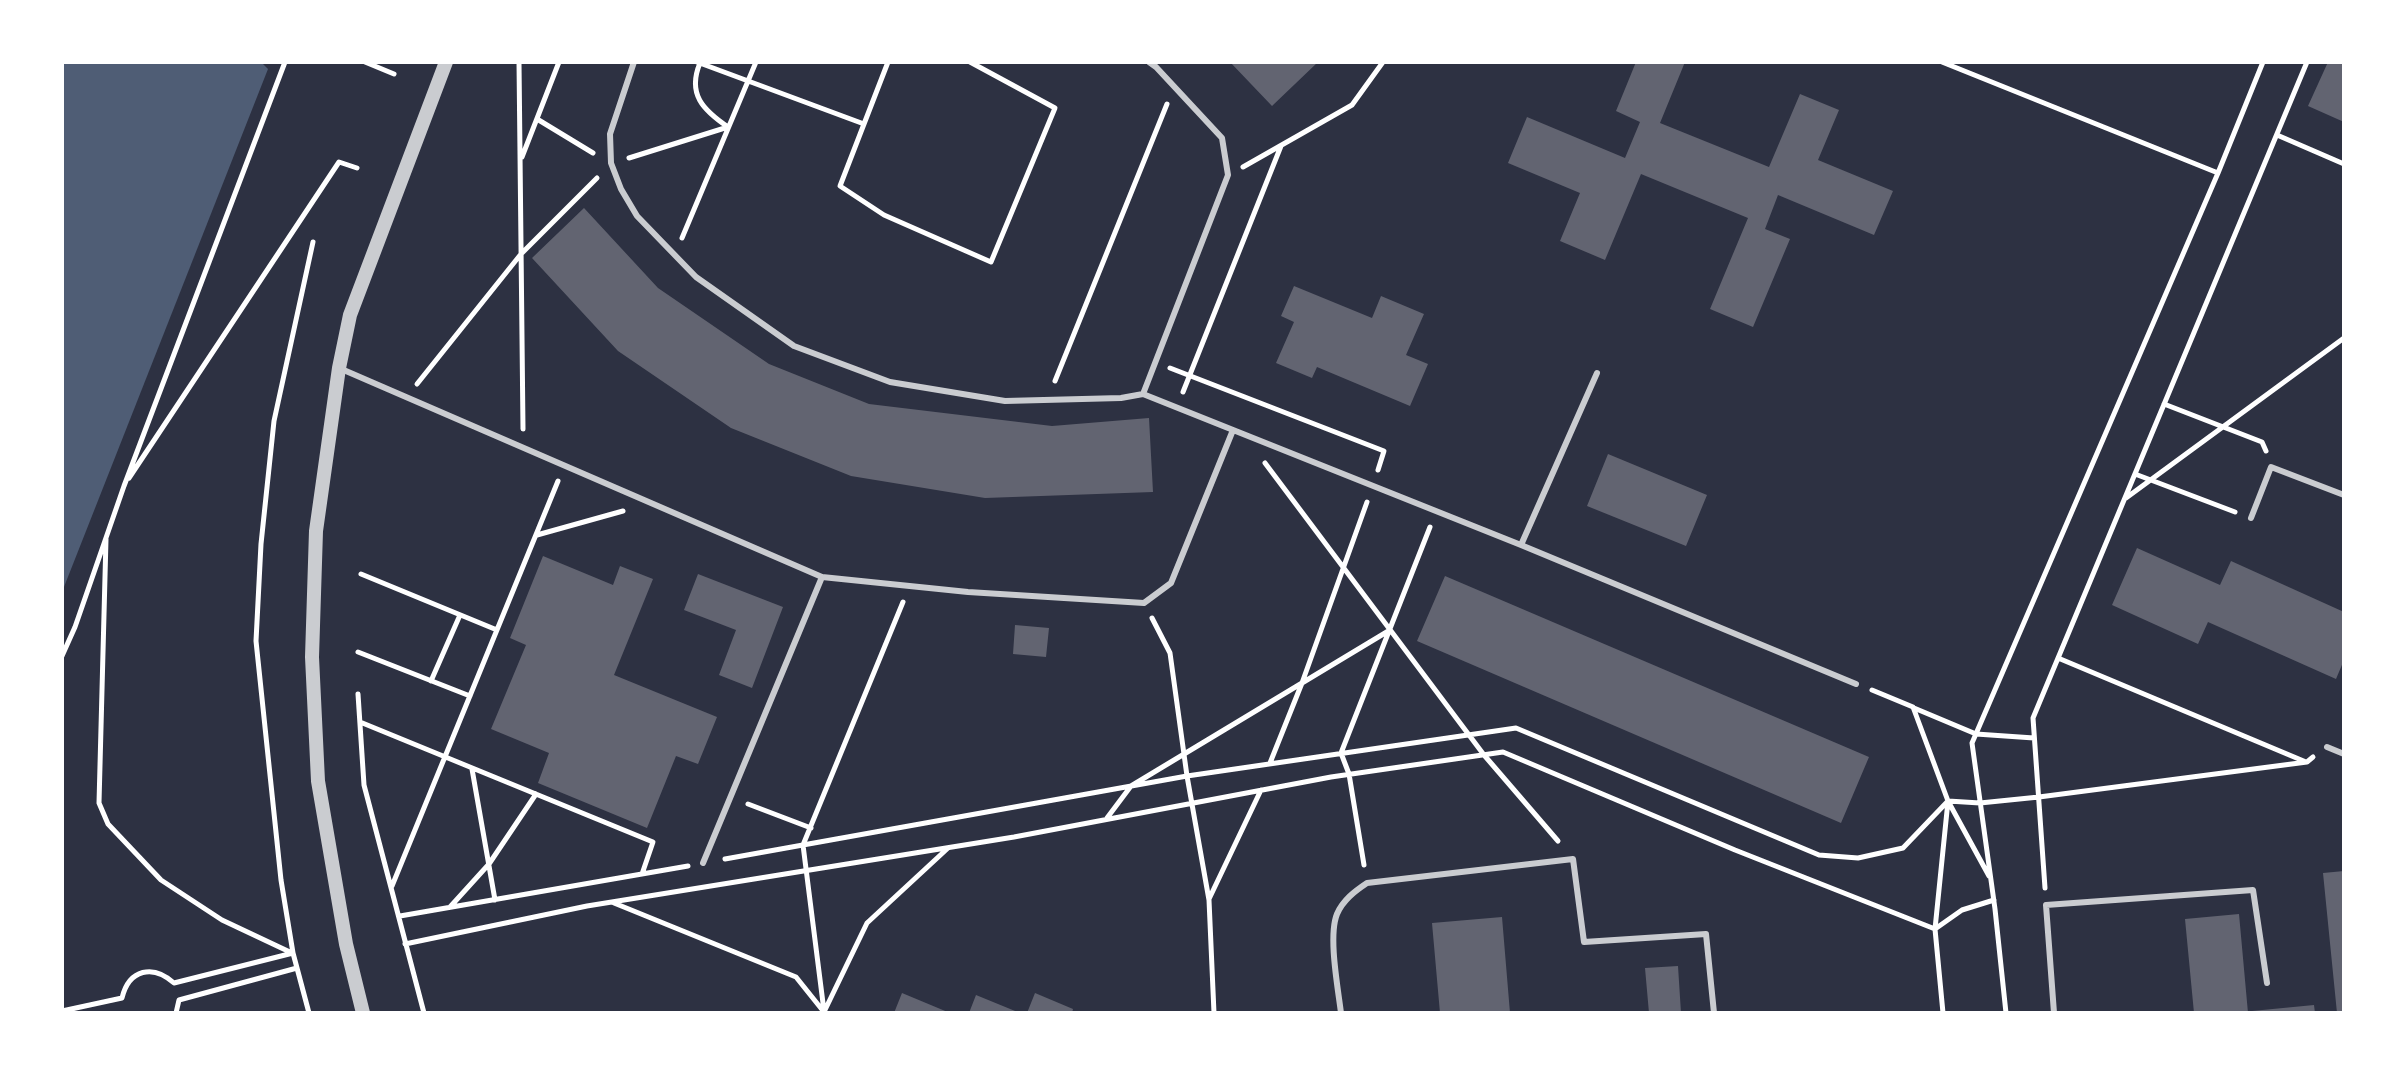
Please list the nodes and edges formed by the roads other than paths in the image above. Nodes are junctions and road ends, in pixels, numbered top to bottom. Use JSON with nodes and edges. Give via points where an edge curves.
{"nodes":[{"id":1,"x":446,"y":62,"type":"edge"},
{"id":2,"x":634,"y":62,"type":"edge"},
{"id":3,"x":1149,"y":62,"type":"edge"},
{"id":4,"x":339,"y":368,"type":"junction"},
{"id":5,"x":1597,"y":373,"type":"dead end"},
{"id":6,"x":1143,"y":394,"type":"junction"},
{"id":7,"x":1233,"y":430,"type":"junction"},
{"id":8,"x":2344,"y":495,"type":"edge"},
{"id":9,"x":2251,"y":518,"type":"road end"},
{"id":10,"x":1521,"y":545,"type":"junction"},
{"id":11,"x":822,"y":577,"type":"junction"},
{"id":12,"x":1856,"y":684,"type":"road end"},
{"id":13,"x":2327,"y":747,"type":"road end"},
{"id":14,"x":2344,"y":754,"type":"edge"},
{"id":15,"x":703,"y":863,"type":"road end"},
{"id":16,"x":2267,"y":983,"type":"dead end"},
{"id":17,"x":363,"y":1013,"type":"edge"},
{"id":18,"x":1341,"y":1013,"type":"edge"},
{"id":19,"x":1714,"y":1013,"type":"edge"},
{"id":20,"x":2054,"y":1013,"type":"edge"}],
"edges":[{"from":1,"to":4,"type":"street","via":[[350,315]]},
{"from":2,"to":6,"type":"lane","via":[[610,134],[611,163],[621,189],[637,216],[696,277],[794,346],[890,382],[1005,401]]},
{"from":3,"to":6,"type":"lane","via":[[1222,138],[1228,175]]},
{"from":4,"to":11,"type":"lane"},
{"from":4,"to":17,"type":"street","via":[[316,531],[312,657],[318,781]]},
{"from":5,"to":10,"type":"lane"},
{"from":6,"to":7,"type":"lane"},
{"from":7,"to":10,"type":"lane"},
{"from":7,"to":11,"type":"lane","via":[[1171,583],[1144,603]]},
{"from":8,"to":9,"type":"lane","via":[[2271,467]]},
{"from":10,"to":12,"type":"lane"},
{"from":11,"to":15,"type":"lane"},
{"from":13,"to":14,"type":"lane"},
{"from":16,"to":20,"type":"lane","via":[[2253,890],[2046,905]]},
{"from":18,"to":19,"type":"lane","via":[[1333,929],[1338,911],[1367,883],[1573,859],[1584,942],[1706,934]]}]}
